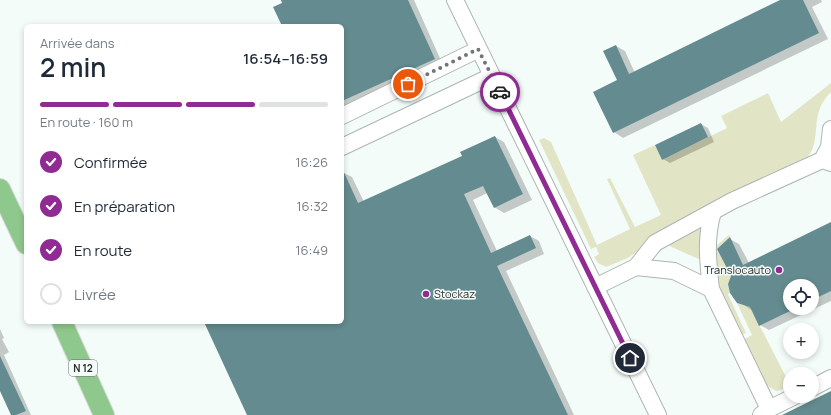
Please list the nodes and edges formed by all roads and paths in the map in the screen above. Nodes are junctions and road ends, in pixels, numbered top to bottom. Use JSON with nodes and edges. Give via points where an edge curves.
{"nodes":[{"id":1,"x":455,"y":0,"type":"edge"},
{"id":2,"x":478,"y":49,"type":"junction"},
{"id":3,"x":492,"y":76,"type":"junction"},
{"id":4,"x":344,"y":115,"type":"edge"},
{"id":5,"x":831,"y":129,"type":"edge"},
{"id":6,"x":344,"y":146,"type":"edge"},
{"id":7,"x":827,"y":162,"type":"edge"},
{"id":8,"x":0,"y":189,"type":"edge"},
{"id":9,"x":713,"y":212,"type":"junction"},
{"id":10,"x":24,"y":240,"type":"edge"},
{"id":11,"x":636,"y":267,"type":"junction"},
{"id":12,"x":595,"y":287,"type":"junction"},
{"id":13,"x":711,"y":289,"type":"junction"},
{"id":14,"x":63,"y":324,"type":"edge"},
{"id":15,"x":831,"y":378,"type":"edge"},
{"id":16,"x":819,"y":384,"type":"edge"},
{"id":17,"x":783,"y":402,"type":"edge"},
{"id":18,"x":765,"y":412,"type":"edge"},
{"id":19,"x":104,"y":415,"type":"edge"},
{"id":20,"x":658,"y":415,"type":"edge"}],
"edges":[{"from":1,"to":2,"type":"street"},
{"from":2,"to":3,"type":"street"},
{"from":2,"to":4,"type":"street"},
{"from":3,"to":6,"type":"street"},
{"from":3,"to":12,"type":"street"},
{"from":5,"to":7,"type":"street"},
{"from":7,"to":9,"type":"street","via":[[732,201]]},
{"from":8,"to":10,"type":"main road"},
{"from":9,"to":11,"type":"street","via":[[655,243]]},
{"from":9,"to":13,"type":"street","via":[[708,228],[707,255]]},
{"from":11,"to":12,"type":"street"},
{"from":11,"to":13,"type":"street","via":[[674,271]]},
{"from":12,"to":20,"type":"street"},
{"from":13,"to":18,"type":"street"},
{"from":14,"to":19,"type":"main road","number":"N 12"},
{"from":15,"to":16,"type":"street"},
{"from":17,"to":18,"type":"street"}]}
